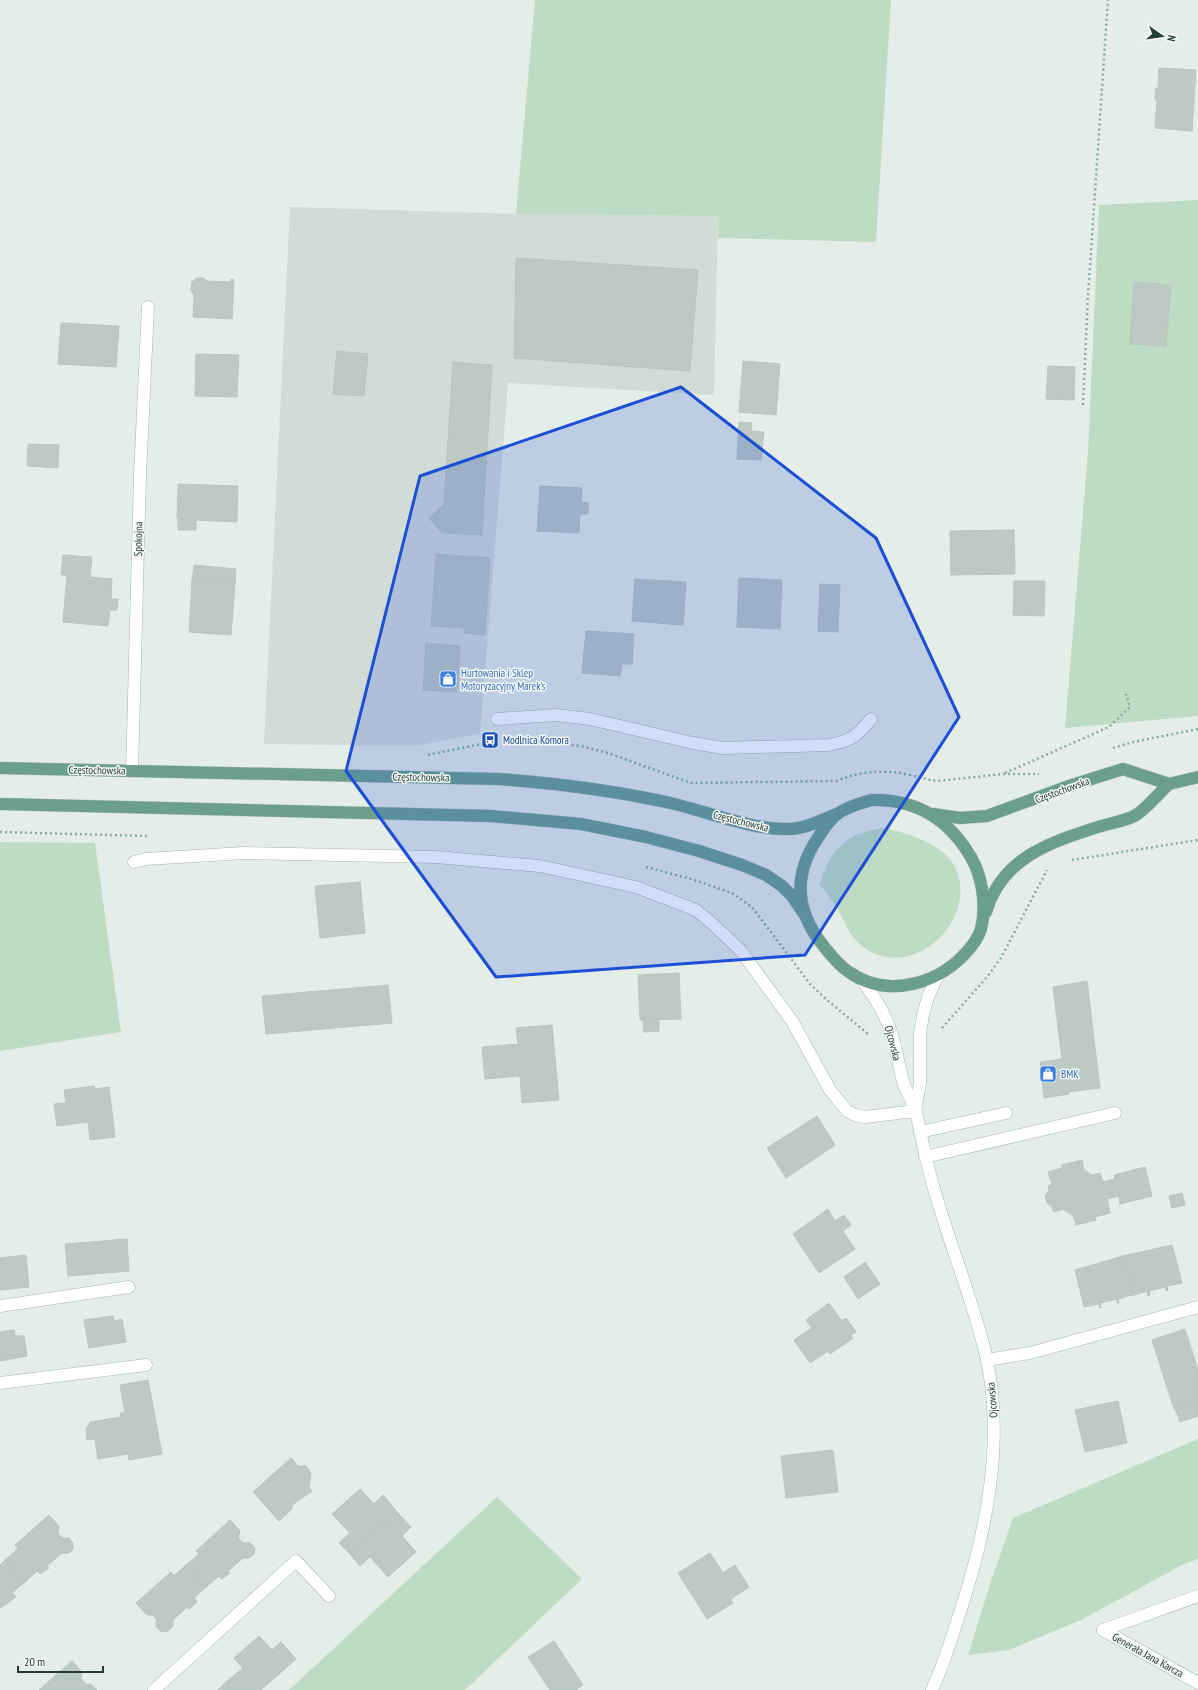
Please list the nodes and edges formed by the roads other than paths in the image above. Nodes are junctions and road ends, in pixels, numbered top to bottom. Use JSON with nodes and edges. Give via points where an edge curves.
{"nodes":[{"id":1,"x":148,"y":307,"type":"dead end"},
{"id":2,"x":498,"y":719,"type":"dead end"},
{"id":3,"x":871,"y":719,"type":"dead end"},
{"id":4,"x":0,"y":768,"type":"edge"},
{"id":5,"x":132,"y":771,"type":"junction"},
{"id":6,"x":1198,"y":777,"type":"edge"},
{"id":7,"x":1169,"y":784,"type":"junction"},
{"id":8,"x":0,"y":804,"type":"edge"},
{"id":9,"x":930,"y":813,"type":"junction"},
{"id":10,"x":834,"y":815,"type":"junction"},
{"id":11,"x":134,"y":862,"type":"dead end"},
{"id":12,"x":805,"y":915,"type":"junction"},
{"id":13,"x":982,"y":925,"type":"junction"},
{"id":14,"x":937,"y":976,"type":"junction"},
{"id":15,"x":861,"y":979,"type":"junction"},
{"id":16,"x":915,"y":1111,"type":"junction"},
{"id":17,"x":1006,"y":1113,"type":"dead end"},
{"id":18,"x":1115,"y":1113,"type":"dead end"},
{"id":19,"x":920,"y":1132,"type":"junction"},
{"id":20,"x":925,"y":1157,"type":"junction"},
{"id":21,"x":129,"y":1287,"type":"dead end"},
{"id":22,"x":0,"y":1306,"type":"edge"},
{"id":23,"x":1198,"y":1307,"type":"edge"},
{"id":24,"x":987,"y":1360,"type":"junction"},
{"id":25,"x":146,"y":1365,"type":"dead end"},
{"id":26,"x":0,"y":1383,"type":"edge"},
{"id":27,"x":329,"y":1596,"type":"dead end"},
{"id":28,"x":1198,"y":1596,"type":"edge"},
{"id":29,"x":1198,"y":1683,"type":"edge"},
{"id":30,"x":154,"y":1690,"type":"edge"},
{"id":31,"x":932,"y":1690,"type":"edge"}],
"edges":[{"from":1,"to":5,"type":"street","name":"Spokojna","via":[[140,475]]},
{"from":2,"to":3,"type":"street","via":[[556,714],[590,719],[693,744],[723,748],[845,742],[860,732]]},
{"from":4,"to":5,"type":"main road","name":"Częstochowska"},
{"from":5,"to":10,"type":"main road","name":"Częstochowska","via":[[498,779],[557,783],[668,802],[776,829],[803,827]]},
{"from":6,"to":7,"type":"main road"},
{"from":7,"to":9,"type":"main road","name":"Częstochowska","via":[[1123,769],[987,816],[960,818]]},
{"from":7,"to":13,"type":"main road","via":[[1136,816],[1064,839],[1023,858],[1012,867],[995,890]]},
{"from":8,"to":12,"type":"main road","via":[[491,816],[581,824],[646,837],[742,865],[766,875],[782,886]]},
{"from":9,"to":10,"type":"main road","name":"Częstochowska","via":[[904,803],[872,800]]},
{"from":9,"to":13,"type":"main road","via":[[962,843],[973,860],[982,896]]},
{"from":10,"to":12,"type":"main road","via":[[811,848],[803,869],[800,899]]},
{"from":11,"to":16,"type":"street","via":[[146,859],[244,853],[436,857],[540,866],[636,887],[696,910],[741,951],[792,1021],[830,1090],[847,1111],[864,1117]]},
{"from":12,"to":15,"type":"main road","via":[[818,938],[838,963]]},
{"from":13,"to":14,"type":"main road","via":[[962,958]]},
{"from":14,"to":15,"type":"main road","via":[[921,983],[903,986],[887,986]]},
{"from":14,"to":16,"type":"street","name":"Ojcowska","via":[[922,1015],[920,1083]]},
{"from":15,"to":16,"type":"street","name":"Ojcowska","via":[[887,1020],[903,1084]]},
{"from":16,"to":19,"type":"street","name":"Ojcowska"},
{"from":17,"to":19,"type":"street"},
{"from":18,"to":20,"type":"street"},
{"from":19,"to":20,"type":"street","name":"Ojcowska"},
{"from":20,"to":24,"type":"street","name":"Ojcowska"},
{"from":21,"to":22,"type":"street"},
{"from":23,"to":24,"type":"street","via":[[1030,1353]]},
{"from":24,"to":31,"type":"street","name":"Ojcowska","via":[[994,1430],[985,1522],[967,1592]]},
{"from":25,"to":26,"type":"street"},
{"from":27,"to":30,"type":"street","via":[[296,1561]]},
{"from":28,"to":29,"type":"street","name":"Generała Jana Karcza","via":[[1103,1630]]}]}
